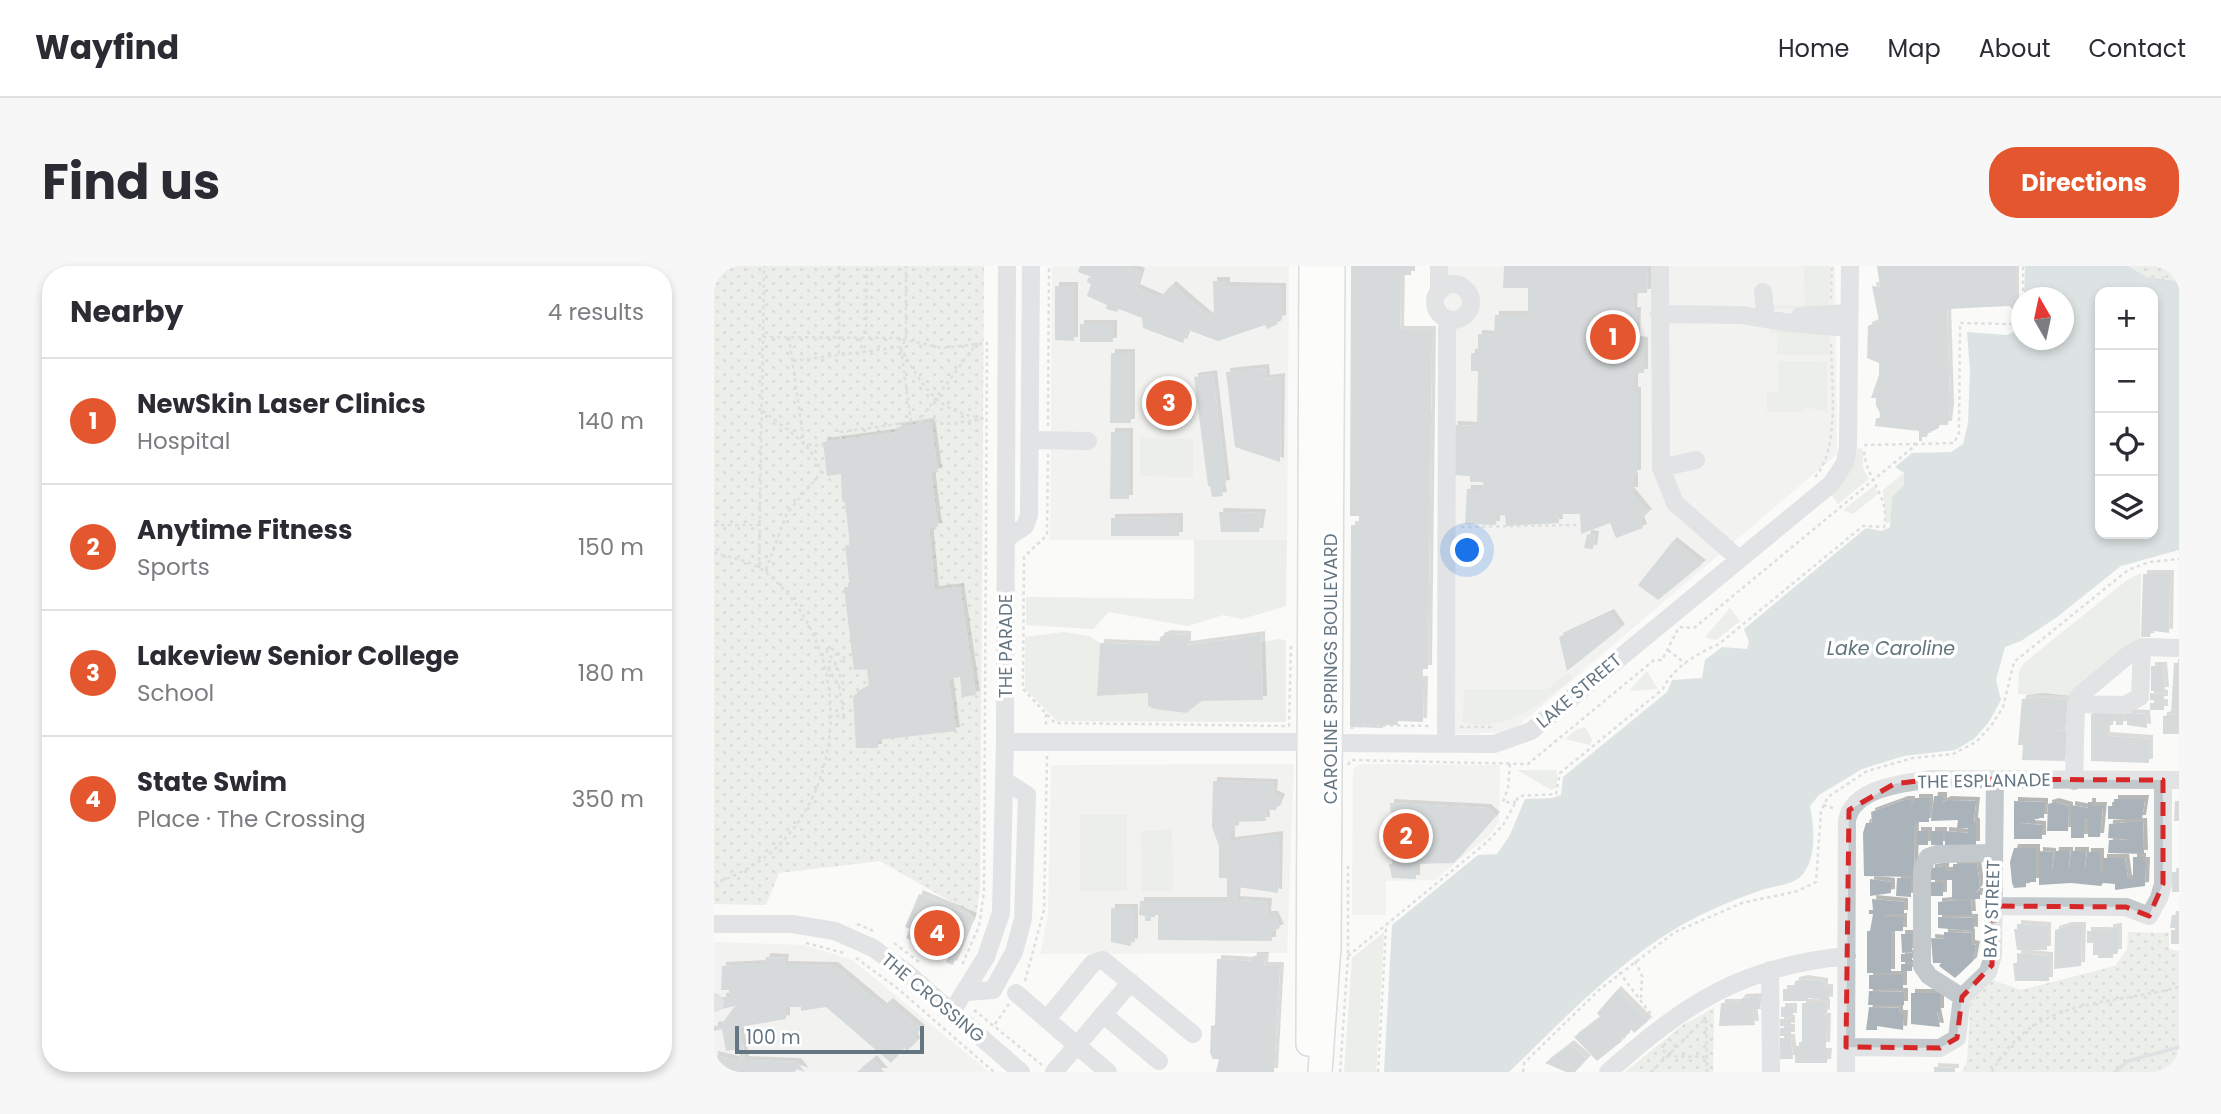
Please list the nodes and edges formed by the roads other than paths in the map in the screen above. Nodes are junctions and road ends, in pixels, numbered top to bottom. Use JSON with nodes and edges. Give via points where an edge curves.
{"nodes":[{"id":1,"x":1007,"y":266,"type":"edge"},
{"id":2,"x":1031,"y":266,"type":"edge"},
{"id":3,"x":1311,"y":266,"type":"edge"},
{"id":4,"x":1333,"y":266,"type":"edge"},
{"id":5,"x":1439,"y":266,"type":"edge"},
{"id":6,"x":1660,"y":266,"type":"edge"},
{"id":7,"x":1850,"y":266,"type":"edge"},
{"id":8,"x":1438,"y":292,"type":"junction"},
{"id":9,"x":1763,"y":292,"type":"dead end"},
{"id":10,"x":1659,"y":314,"type":"junction"},
{"id":11,"x":1769,"y":318,"type":"junction"},
{"id":12,"x":1447,"y":319,"type":"junction"},
{"id":13,"x":1840,"y":321,"type":"junction"},
{"id":14,"x":1029,"y":440,"type":"junction"},
{"id":15,"x":1088,"y":441,"type":"dead end"},
{"id":16,"x":1696,"y":460,"type":"dead end"},
{"id":17,"x":1661,"y":468,"type":"junction"},
{"id":18,"x":1006,"y":538,"type":"junction"},
{"id":19,"x":1733,"y":564,"type":"junction"},
{"id":20,"x":2142,"y":648,"type":"junction"},
{"id":21,"x":2179,"y":648,"type":"edge"},
{"id":22,"x":2076,"y":704,"type":"junction"},
{"id":23,"x":1446,"y":735,"type":"junction"},
{"id":24,"x":1005,"y":742,"type":"junction"},
{"id":25,"x":1307,"y":742,"type":"junction"},
{"id":26,"x":1344,"y":749,"type":"junction"},
{"id":27,"x":1004,"y":780,"type":"junction"},
{"id":28,"x":1994,"y":780,"type":"junction"},
{"id":29,"x":2171,"y":780,"type":"edge"},
{"id":30,"x":2074,"y":781,"type":"junction"},
{"id":31,"x":1994,"y":853,"type":"junction"},
{"id":32,"x":1993,"y":906,"type":"junction"},
{"id":33,"x":714,"y":923,"type":"edge"},
{"id":34,"x":1847,"y":956,"type":"junction"},
{"id":35,"x":1770,"y":970,"type":"junction"},
{"id":36,"x":1131,"y":982,"type":"junction"},
{"id":37,"x":966,"y":992,"type":"junction"},
{"id":38,"x":1016,"y":993,"type":"dead end"},
{"id":39,"x":1962,"y":997,"type":"junction"},
{"id":40,"x":951,"y":1013,"type":"junction"},
{"id":41,"x":1103,"y":1014,"type":"junction"},
{"id":42,"x":1047,"y":1019,"type":"junction"},
{"id":43,"x":1194,"y":1034,"type":"dead end"},
{"id":44,"x":1077,"y":1045,"type":"junction"},
{"id":45,"x":1846,"y":1047,"type":"junction"},
{"id":46,"x":1159,"y":1061,"type":"dead end"},
{"id":47,"x":1021,"y":1072,"type":"edge"},
{"id":48,"x":1054,"y":1072,"type":"edge"},
{"id":49,"x":1108,"y":1072,"type":"edge"},
{"id":50,"x":1305,"y":1072,"type":"edge"},
{"id":51,"x":1321,"y":1072,"type":"edge"},
{"id":52,"x":1608,"y":1072,"type":"edge"},
{"id":53,"x":1771,"y":1072,"type":"edge"},
{"id":54,"x":1846,"y":1072,"type":"edge"}],
"edges":[{"from":1,"to":18,"type":"street","name":"THE PARADE"},
{"from":2,"to":14,"type":"street"},
{"from":3,"to":25,"type":"main road","name":"CAROLINE SPRINGS BOULEVARD"},
{"from":4,"to":26,"type":"main road","name":"CAROLINE SPRINGS BOULEVARD"},
{"from":5,"to":8,"type":"street"},
{"from":6,"to":10,"type":"street"},
{"from":7,"to":13,"type":"street","name":"LAKE STREET"},
{"from":8,"to":12,"type":"street","via":[[1435,307]]},
{"from":8,"to":12,"type":"street","via":[[1455,285],[1469,295],[1468,312],[1459,319]]},
{"from":9,"to":11,"type":"street"},
{"from":10,"to":11,"type":"street"},
{"from":10,"to":17,"type":"street"},
{"from":11,"to":13,"type":"street"},
{"from":12,"to":23,"type":"street"},
{"from":13,"to":19,"type":"street","name":"LAKE STREET","via":[[1848,446],[1845,463],[1831,484]]},
{"from":14,"to":15,"type":"street"},
{"from":14,"to":18,"type":"street","via":[[1029,515],[1025,526]]},
{"from":16,"to":17,"type":"street"},
{"from":17,"to":19,"type":"street","via":[[1675,503],[1702,526]]},
{"from":18,"to":24,"type":"street","name":"THE PARADE"},
{"from":19,"to":23,"type":"street","name":"LAKE STREET","via":[[1531,731],[1494,744]]},
{"from":20,"to":21,"type":"street"},
{"from":20,"to":22,"type":"street","via":[[2088,687]]},
{"from":20,"to":22,"type":"street","via":[[2140,698],[2125,705]]},
{"from":22,"to":30,"type":"street"},
{"from":23,"to":26,"type":"street","name":"LAKE STREET"},
{"from":24,"to":25,"type":"street","name":"LAKE STREET"},
{"from":24,"to":27,"type":"street","name":"THE PARADE"},
{"from":25,"to":26,"type":"main road","name":"LAKE STREET"},
{"from":25,"to":50,"type":"main road","name":"CAROLINE SPRINGS BOULEVARD","via":[[1310,1021]]},
{"from":26,"to":51,"type":"main road","name":"CAROLINE SPRINGS BOULEVARD"},
{"from":27,"to":37,"type":"street","name":"THE PARADE","via":[[1001,913],[986,957]]},
{"from":27,"to":37,"type":"street","via":[[1027,795],[1023,919],[1014,952],[993,990]]},
{"from":28,"to":30,"type":"street","name":"THE ESPLANADE"},
{"from":28,"to":31,"type":"street","name":"BAY STREET"},
{"from":28,"to":34,"type":"street","name":"THE ESPLANADE","via":[[1894,784],[1849,810]]},
{"from":29,"to":30,"type":"street","name":"THE ESPLANADE"},
{"from":29,"to":32,"type":"street","via":[[2162,884],[2149,916],[2126,907]]},
{"from":31,"to":32,"type":"street","name":"BAY STREET"},
{"from":31,"to":39,"type":"street","via":[[1928,856],[1922,869],[1922,966],[1929,976]]},
{"from":32,"to":39,"type":"street","name":"BAY STREET","via":[[1992,965]]},
{"from":33,"to":40,"type":"street","name":"THE CROSSING","via":[[792,924],[835,931],[873,948]]},
{"from":34,"to":35,"type":"street"},
{"from":34,"to":45,"type":"street","name":"THE ESPLANADE"},
{"from":35,"to":52,"type":"street","via":[[1727,985],[1660,1026]]},
{"from":35,"to":53,"type":"street"},
{"from":36,"to":41,"type":"street"},
{"from":36,"to":42,"type":"street","via":[[1110,963],[1097,961]]},
{"from":36,"to":43,"type":"street"},
{"from":37,"to":40,"type":"street","name":"THE PARADE"},
{"from":38,"to":42,"type":"street"},
{"from":39,"to":45,"type":"street","via":[[1957,1038],[1948,1046]]},
{"from":40,"to":47,"type":"street","name":"THE CROSSING"},
{"from":41,"to":44,"type":"street"},
{"from":41,"to":46,"type":"street"},
{"from":42,"to":44,"type":"street"},
{"from":44,"to":48,"type":"street"},
{"from":44,"to":49,"type":"street"},
{"from":45,"to":54,"type":"street","name":"THE ESPLANADE"}]}
